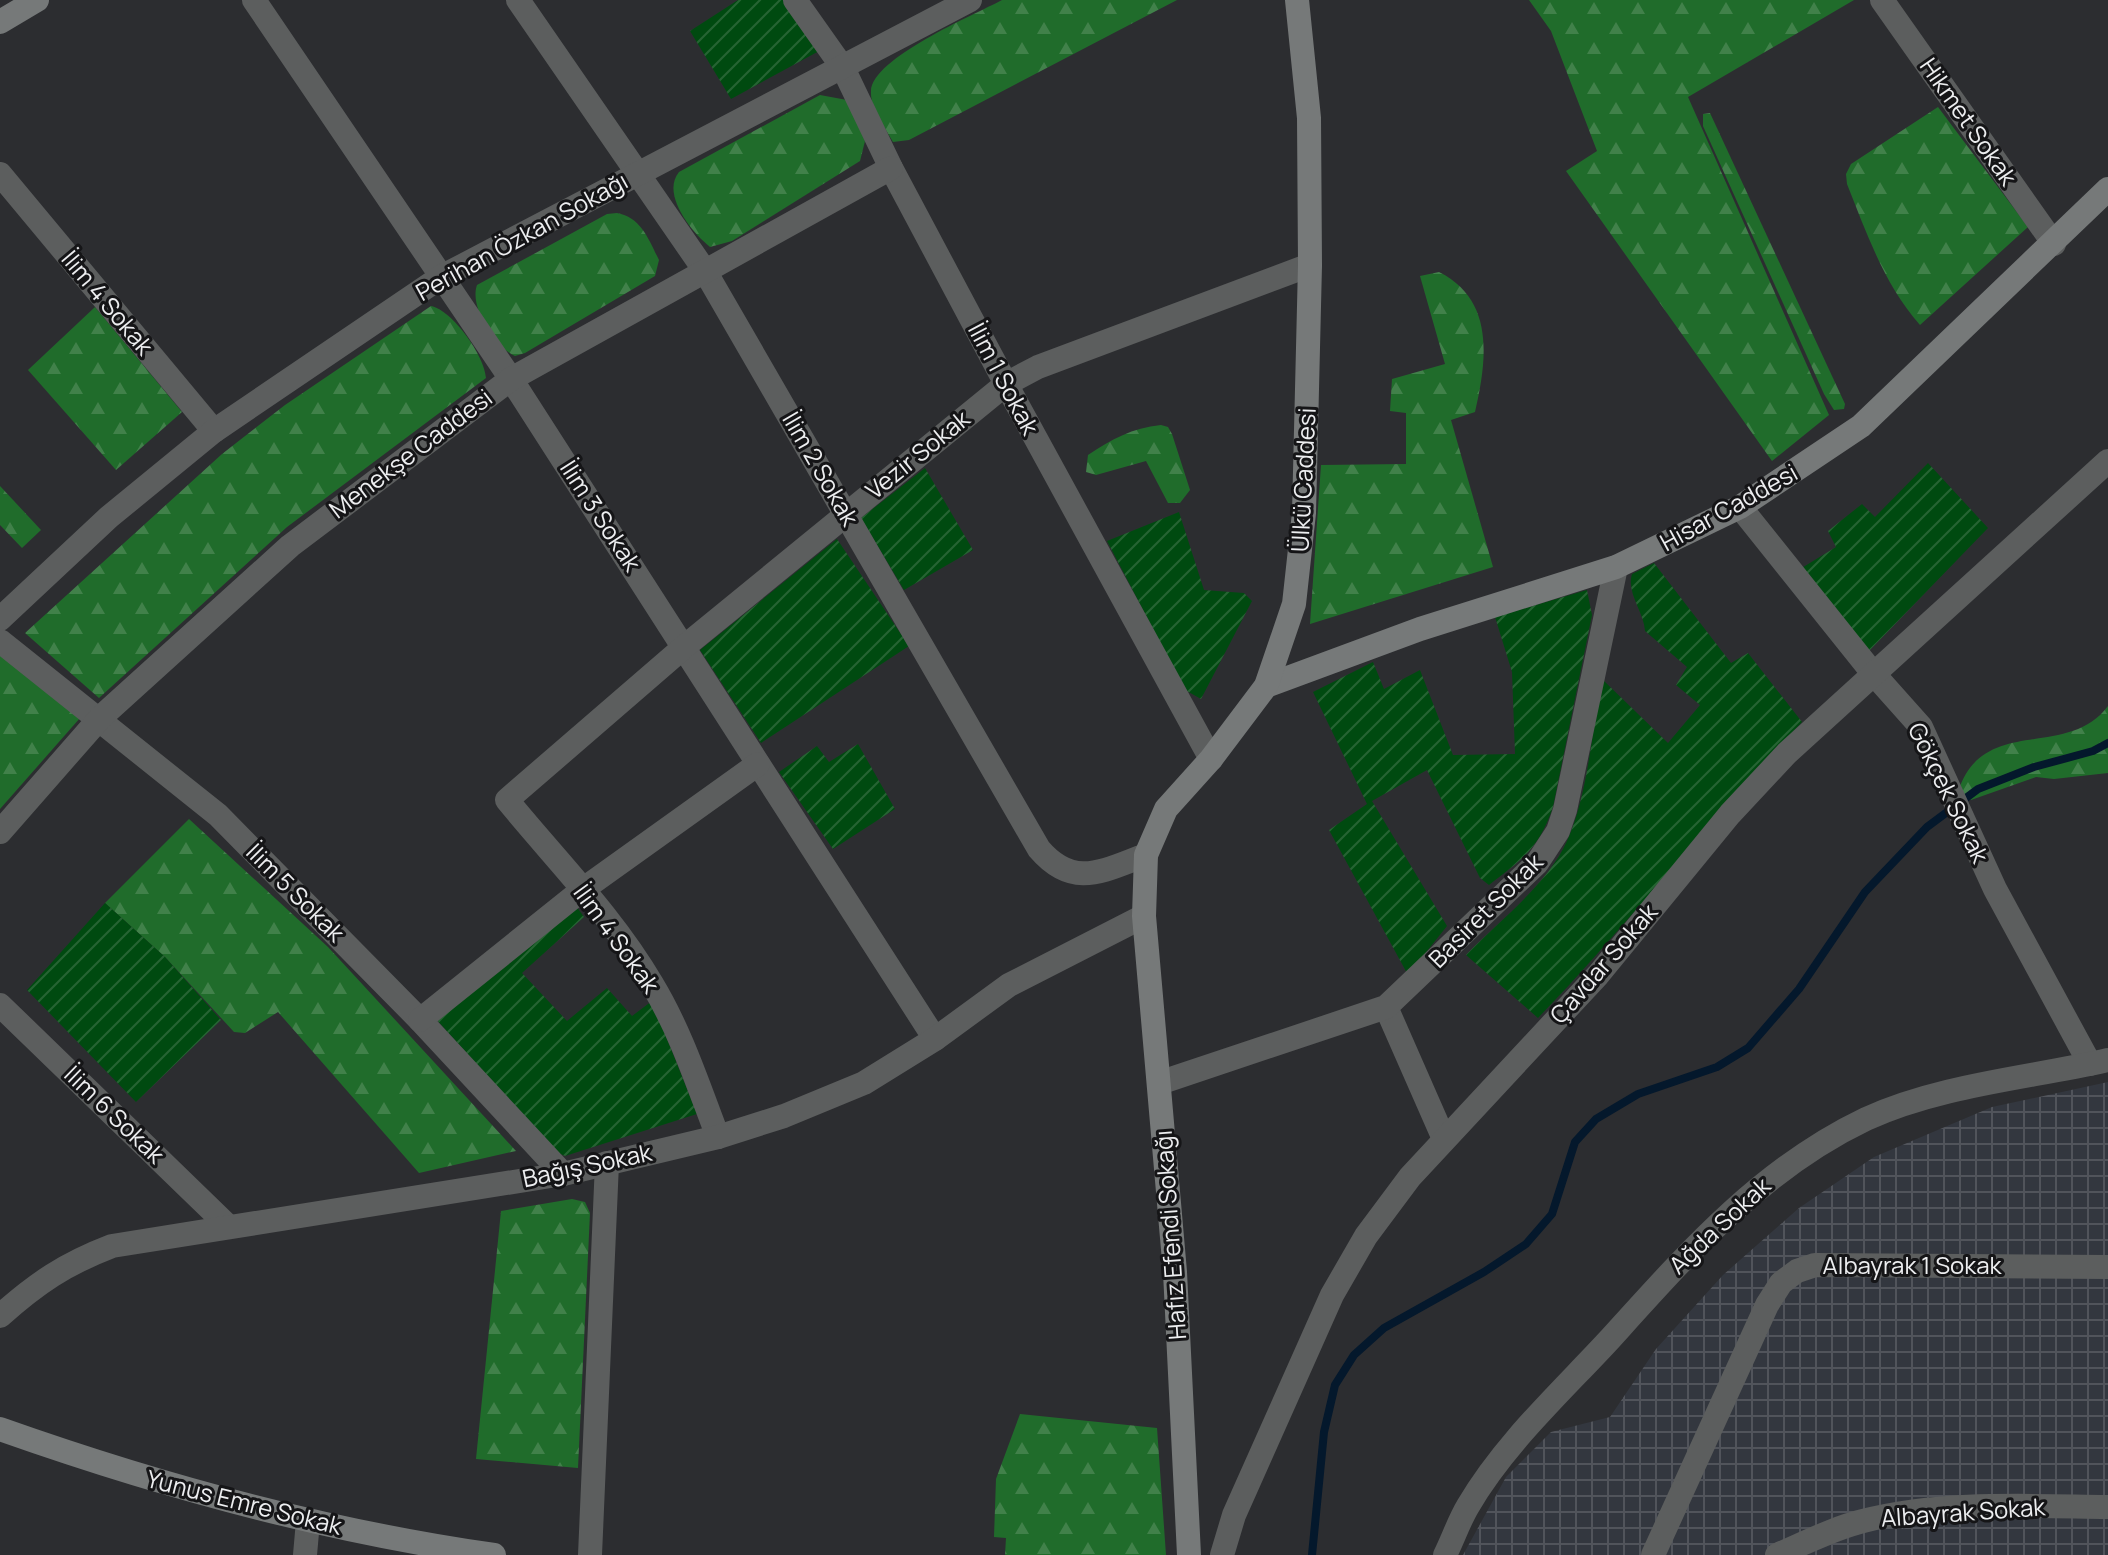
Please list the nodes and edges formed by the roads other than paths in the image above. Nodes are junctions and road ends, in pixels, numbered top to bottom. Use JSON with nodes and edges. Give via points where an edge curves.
{"nodes":[{"id":1,"x":37,"y":0,"type":"edge"},
{"id":2,"x":254,"y":0,"type":"edge"},
{"id":3,"x":518,"y":0,"type":"edge"},
{"id":4,"x":795,"y":0,"type":"edge"},
{"id":5,"x":970,"y":0,"type":"edge"},
{"id":6,"x":1297,"y":0,"type":"edge"},
{"id":7,"x":1882,"y":0,"type":"edge"},
{"id":8,"x":0,"y":22,"type":"edge"},
{"id":9,"x":843,"y":68,"type":"junction"},
{"id":10,"x":891,"y":168,"type":"junction"},
{"id":11,"x":0,"y":174,"type":"edge"},
{"id":12,"x":636,"y":175,"type":"junction"},
{"id":13,"x":2108,"y":189,"type":"edge"},
{"id":14,"x":2054,"y":244,"type":"junction"},
{"id":15,"x":1310,"y":265,"type":"junction"},
{"id":16,"x":705,"y":271,"type":"junction"},
{"id":17,"x":441,"y":277,"type":"junction"},
{"id":18,"x":511,"y":379,"type":"junction"},
{"id":19,"x":1006,"y":384,"type":"junction"},
{"id":20,"x":214,"y":431,"type":"junction"},
{"id":21,"x":2108,"y":461,"type":"edge"},
{"id":22,"x":1740,"y":507,"type":"junction"},
{"id":23,"x":846,"y":513,"type":"junction"},
{"id":24,"x":1616,"y":567,"type":"junction"},
{"id":25,"x":0,"y":619,"type":"edge"},
{"id":26,"x":0,"y":641,"type":"edge"},
{"id":27,"x":684,"y":647,"type":"junction"},
{"id":28,"x":1872,"y":672,"type":"junction"},
{"id":29,"x":1266,"y":686,"type":"junction"},
{"id":30,"x":100,"y":718,"type":"junction"},
{"id":31,"x":1211,"y":759,"type":"junction"},
{"id":32,"x":758,"y":764,"type":"junction"},
{"id":33,"x":507,"y":800,"type":"joint"},
{"id":34,"x":0,"y":832,"type":"edge"},
{"id":35,"x":1146,"y":855,"type":"junction"},
{"id":36,"x":582,"y":890,"type":"junction"},
{"id":37,"x":1144,"y":916,"type":"junction"},
{"id":38,"x":0,"y":1005,"type":"edge"},
{"id":39,"x":1386,"y":1007,"type":"junction"},
{"id":40,"x":420,"y":1020,"type":"junction"},
{"id":41,"x":935,"y":1039,"type":"junction"},
{"id":42,"x":2099,"y":1062,"type":"edge"},
{"id":43,"x":1159,"y":1083,"type":"junction"},
{"id":44,"x":718,"y":1137,"type":"junction"},
{"id":45,"x":1444,"y":1139,"type":"junction"},
{"id":46,"x":607,"y":1163,"type":"junction"},
{"id":47,"x":563,"y":1174,"type":"junction"},
{"id":48,"x":228,"y":1226,"type":"junction"},
{"id":49,"x":2108,"y":1267,"type":"edge"},
{"id":50,"x":0,"y":1316,"type":"edge"},
{"id":51,"x":0,"y":1429,"type":"edge"},
{"id":52,"x":2108,"y":1507,"type":"edge"},
{"id":53,"x":308,"y":1521,"type":"junction"},
{"id":54,"x":436,"y":1551,"type":"edge"},
{"id":55,"x":305,"y":1555,"type":"edge"},
{"id":56,"x":494,"y":1555,"type":"edge"},
{"id":57,"x":590,"y":1555,"type":"edge"},
{"id":58,"x":1189,"y":1555,"type":"edge"},
{"id":59,"x":1222,"y":1555,"type":"edge"},
{"id":60,"x":1445,"y":1555,"type":"edge"},
{"id":61,"x":1653,"y":1555,"type":"edge"},
{"id":62,"x":1777,"y":1555,"type":"edge"}],
"edges":[{"from":1,"to":8,"type":"street"},
{"from":2,"to":17,"type":"street","name":"İlim 3 Sokak"},
{"from":3,"to":12,"type":"street","name":"İlim 2 Sokak"},
{"from":4,"to":9,"type":"street","name":"İlim 1 Sokak"},
{"from":5,"to":9,"type":"street","name":"Perihan Özkan Sokağı"},
{"from":6,"to":15,"type":"street","name":"Ülkü Caddesi","via":[[1309,118]]},
{"from":7,"to":14,"type":"street","name":"Hikmet Sokak"},
{"from":9,"to":10,"type":"street","name":"İlim 1 Sokak"},
{"from":9,"to":12,"type":"street","name":"Perihan Özkan Sokağı"},
{"from":10,"to":16,"type":"street","name":"Menekşe Caddesi"},
{"from":10,"to":19,"type":"street","name":"İlim 1 Sokak"},
{"from":11,"to":20,"type":"street","name":"İlim 4 Sokak"},
{"from":12,"to":16,"type":"street","name":"İlim 2 Sokak"},
{"from":12,"to":17,"type":"street","name":"Perihan Özkan Sokağı"},
{"from":13,"to":14,"type":"street","name":"Hisar Caddesi"},
{"from":14,"to":22,"type":"street","name":"Hisar Caddesi","via":[[1861,426]]},
{"from":15,"to":19,"type":"street","name":"Vezir Sokak","via":[[1038,367]]},
{"from":15,"to":29,"type":"street","name":"Ülkü Caddesi","via":[[1299,563],[1288,626]]},
{"from":16,"to":18,"type":"street","name":"Menekşe Caddesi"},
{"from":16,"to":23,"type":"street","name":"İlim 2 Sokak"},
{"from":17,"to":18,"type":"street","name":"İlim 3 Sokak"},
{"from":17,"to":20,"type":"street","name":"Perihan Özkan Sokağı"},
{"from":18,"to":27,"type":"street","name":"İlim 3 Sokak"},
{"from":18,"to":30,"type":"street","name":"Menekşe Caddesi","via":[[290,546]]},
{"from":19,"to":23,"type":"street","name":"Vezir Sokak"},
{"from":19,"to":31,"type":"street","name":"İlim 1 Sokak"},
{"from":20,"to":25,"type":"street","name":"Perihan Özkan Sokağı","via":[[109,517]]},
{"from":21,"to":28,"type":"street","name":"Çavdar Sokak"},
{"from":22,"to":24,"type":"street","name":"Hisar Caddesi"},
{"from":22,"to":28,"type":"street","name":"Gökçek Sokak"},
{"from":23,"to":27,"type":"street","name":"Vezir Sokak"},
{"from":23,"to":35,"type":"street","name":"İlim 2 Sokak","via":[[1052,865],[1071,873],[1094,873]]},
{"from":24,"to":29,"type":"street","name":"Hisar Caddesi","via":[[1420,629]]},
{"from":24,"to":39,"type":"street","name":"Basiret Sokak","via":[[1558,831],[1537,863]]},
{"from":26,"to":30,"type":"street","name":"İlim 5 Sokak"},
{"from":27,"to":32,"type":"street","name":"İlim 3 Sokak"},
{"from":27,"to":33,"type":"street","name":"Vezir Sokak"},
{"from":28,"to":42,"type":"street","name":"Gökçek Sokak","via":[[1921,727],[1964,827]]},
{"from":28,"to":45,"type":"street","name":"Çavdar Sokak","via":[[1730,814],[1598,975]]},
{"from":29,"to":31,"type":"street","name":"Ülkü Caddesi"},
{"from":30,"to":34,"type":"street","name":"Menekşe Caddesi"},
{"from":30,"to":40,"type":"street","name":"İlim 5 Sokak","via":[[218,815]]},
{"from":31,"to":35,"type":"street","name":"Ülkü Caddesi","via":[[1166,809]]},
{"from":32,"to":36,"type":"street"},
{"from":32,"to":41,"type":"street","name":"İlim 3 Sokak"},
{"from":33,"to":36,"type":"street","name":"İlim 4 Sokak"},
{"from":35,"to":37,"type":"street","name":"Ülkü Caddesi"},
{"from":36,"to":40,"type":"street"},
{"from":36,"to":44,"type":"street","name":"İlim 4 Sokak","via":[[634,955],[659,997]]},
{"from":37,"to":41,"type":"street","name":"Bağış Sokak","via":[[1009,985]]},
{"from":37,"to":43,"type":"street","name":"Hafız Efendi Sokağı"},
{"from":38,"to":48,"type":"street","name":"İlim 6 Sokak"},
{"from":39,"to":43,"type":"street","name":"Basiret Sokak"},
{"from":39,"to":45,"type":"street"},
{"from":40,"to":47,"type":"street","name":"İlim 5 Sokak"},
{"from":41,"to":44,"type":"street","name":"Bağış Sokak","via":[[864,1083]]},
{"from":42,"to":60,"type":"street","name":"Ağda Sokak","via":[[1958,1091],[1882,1113],[1832,1137],[1776,1174],[1705,1235],[1539,1417],[1468,1506]]},
{"from":43,"to":58,"type":"street","name":"Hafız Efendi Sokağı","via":[[1176,1287]]},
{"from":44,"to":46,"type":"street","name":"Bağış Sokak"},
{"from":45,"to":59,"type":"street","name":"Çavdar Sokak","via":[[1385,1208],[1346,1266],[1234,1515]]},
{"from":46,"to":47,"type":"street","name":"Bağış Sokak"},
{"from":46,"to":57,"type":"street"},
{"from":47,"to":48,"type":"street","name":"Bağış Sokak"},
{"from":48,"to":50,"type":"street","name":"Bağış Sokak","via":[[112,1246],[68,1263]]},
{"from":49,"to":61,"type":"street","name":"Albayrak 1 Sokak","via":[[1842,1263],[1797,1271],[1781,1283],[1761,1316]]},
{"from":51,"to":53,"type":"street","name":"Yunus Emre Sokak","via":[[140,1476]]},
{"from":52,"to":62,"type":"street","name":"Albayrak Sokak","via":[[1960,1508],[1884,1516]]},
{"from":53,"to":54,"type":"street","name":"Yunus Emre Sokak"},
{"from":53,"to":55,"type":"street"},
{"from":54,"to":56,"type":"street","name":"Yunus Emre Sokak"}]}
